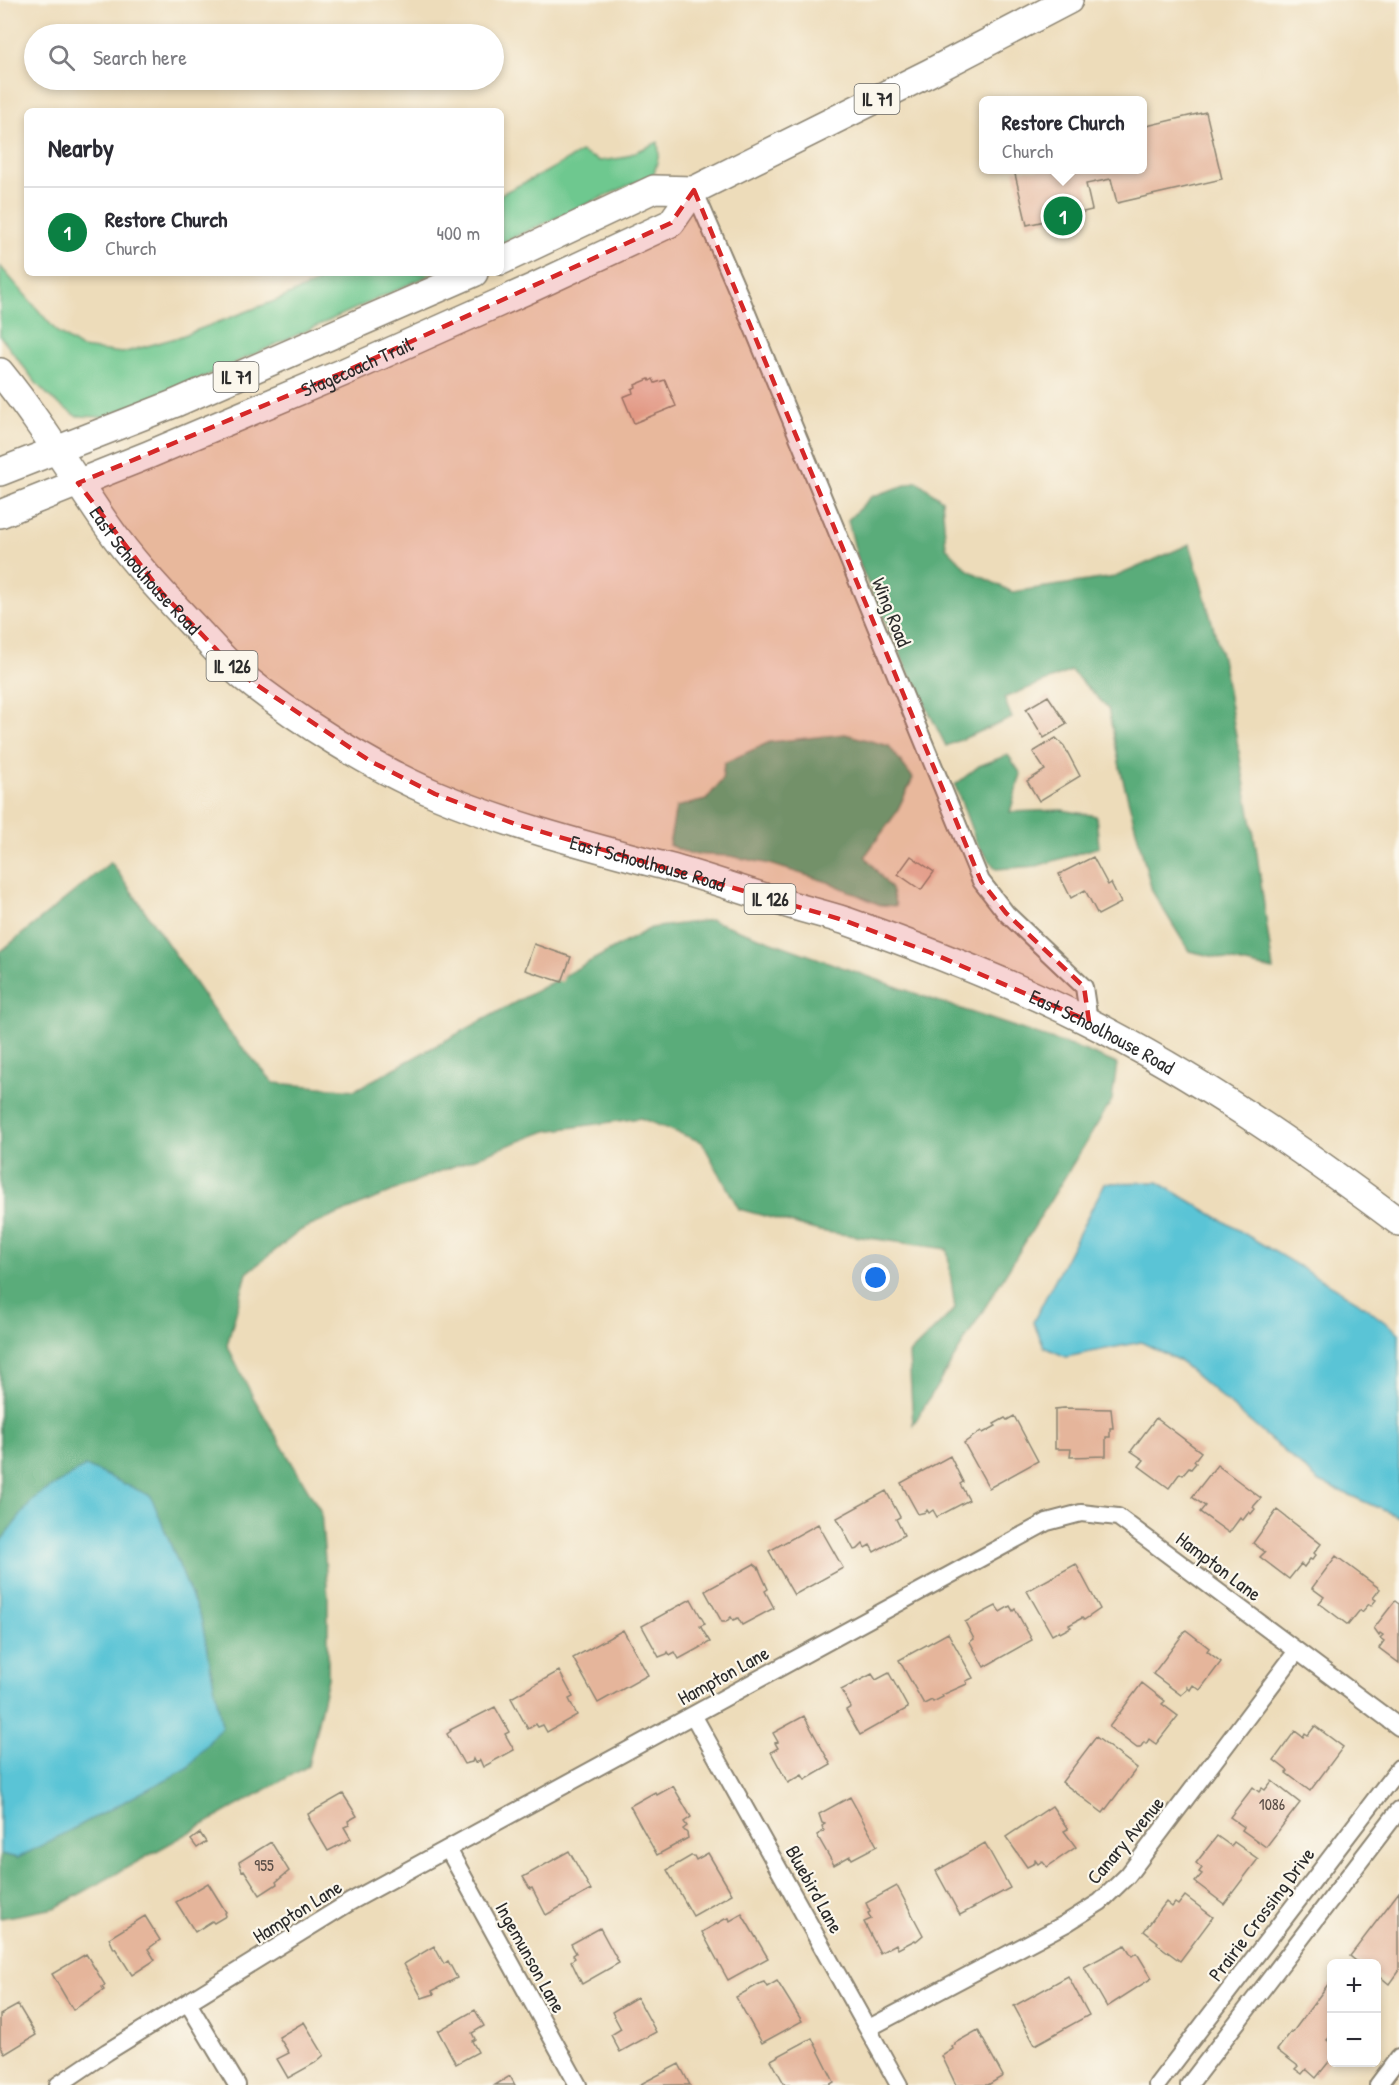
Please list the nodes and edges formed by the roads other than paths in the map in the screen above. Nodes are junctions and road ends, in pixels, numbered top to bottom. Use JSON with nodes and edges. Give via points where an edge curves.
{"nodes":[{"id":1,"x":1064,"y":3,"type":"edge"},
{"id":2,"x":694,"y":190,"type":"junction"},
{"id":3,"x":504,"y":260,"type":"edge"},
{"id":4,"x":467,"y":276,"type":"edge"},
{"id":5,"x":0,"y":372,"type":"edge"},
{"id":6,"x":56,"y":450,"type":"junction"},
{"id":7,"x":0,"y":472,"type":"edge"},
{"id":8,"x":78,"y":483,"type":"junction"},
{"id":9,"x":0,"y":514,"type":"edge"},
{"id":10,"x":1089,"y":1022,"type":"junction"},
{"id":11,"x":1399,"y":1222,"type":"edge"},
{"id":12,"x":1297,"y":1651,"type":"junction"},
{"id":13,"x":693,"y":1715,"type":"junction"},
{"id":14,"x":1399,"y":1727,"type":"edge"},
{"id":15,"x":1399,"y":1768,"type":"edge"},
{"id":16,"x":1399,"y":1810,"type":"edge"},
{"id":17,"x":448,"y":1849,"type":"junction"},
{"id":18,"x":188,"y":2003,"type":"junction"},
{"id":19,"x":868,"y":2028,"type":"junction"},
{"id":20,"x":1399,"y":2057,"type":"edge"},
{"id":21,"x":58,"y":2085,"type":"edge"},
{"id":22,"x":237,"y":2085,"type":"edge"},
{"id":23,"x":578,"y":2085,"type":"edge"},
{"id":24,"x":899,"y":2085,"type":"edge"},
{"id":25,"x":1157,"y":2085,"type":"edge"},
{"id":26,"x":1189,"y":2085,"type":"edge"},
{"id":27,"x":1378,"y":2085,"type":"edge"}],
"edges":[{"from":1,"to":2,"type":"main road","name":"Stagecoach Trail","number":"IL 71"},
{"from":2,"to":3,"type":"main road","name":"Stagecoach Trail","number":"IL 71","via":[[654,189]]},
{"from":2,"to":8,"type":"main road","name":"Stagecoach Trail","number":"IL 71","via":[[671,223],[352,369]]},
{"from":2,"to":10,"type":"street","name":"Wing Road","via":[[981,881],[1006,912],[1084,987]]},
{"from":4,"to":6,"type":"main road","name":"Stagecoach Trail","number":"IL 71","via":[[176,403]]},
{"from":5,"to":6,"type":"main road","name":"East Schoolhouse Road"},
{"from":6,"to":7,"type":"main road","name":"Stagecoach Trail","number":"IL 71"},
{"from":6,"to":8,"type":"main road","name":"East Schoolhouse Road"},
{"from":8,"to":9,"type":"main road","name":"Stagecoach Trail","number":"IL 71"},
{"from":8,"to":10,"type":"main road","name":"East Schoolhouse Road","number":"IL 126","via":[[162,593],[239,673],[296,715],[390,772],[435,794],[515,824],[843,920],[1013,986]]},
{"from":10,"to":11,"type":"main road","name":"East Schoolhouse Road","number":"IL 126","via":[[1269,1128]]},
{"from":12,"to":13,"type":"street","name":"Hampton Lane","via":[[1118,1517],[1081,1513],[1047,1522]]},
{"from":12,"to":14,"type":"street","name":"Hampton Lane"},
{"from":12,"to":19,"type":"street","name":"Canary Avenue","via":[[1128,1875],[1100,1902]]},
{"from":13,"to":17,"type":"street","name":"Hampton Lane"},
{"from":13,"to":19,"type":"street","name":"Bluebird Lane"},
{"from":15,"to":25,"type":"street","name":"Prairie Crossing Drive"},
{"from":16,"to":26,"type":"street"},
{"from":17,"to":18,"type":"street","name":"Hampton Lane","via":[[350,1902]]},
{"from":17,"to":23,"type":"street","name":"Ingemunson Lane"},
{"from":18,"to":21,"type":"street","name":"Hampton Lane"},
{"from":18,"to":22,"type":"street"},
{"from":19,"to":24,"type":"street","name":"Bluebird Lane"},
{"from":20,"to":27,"type":"street"}]}
